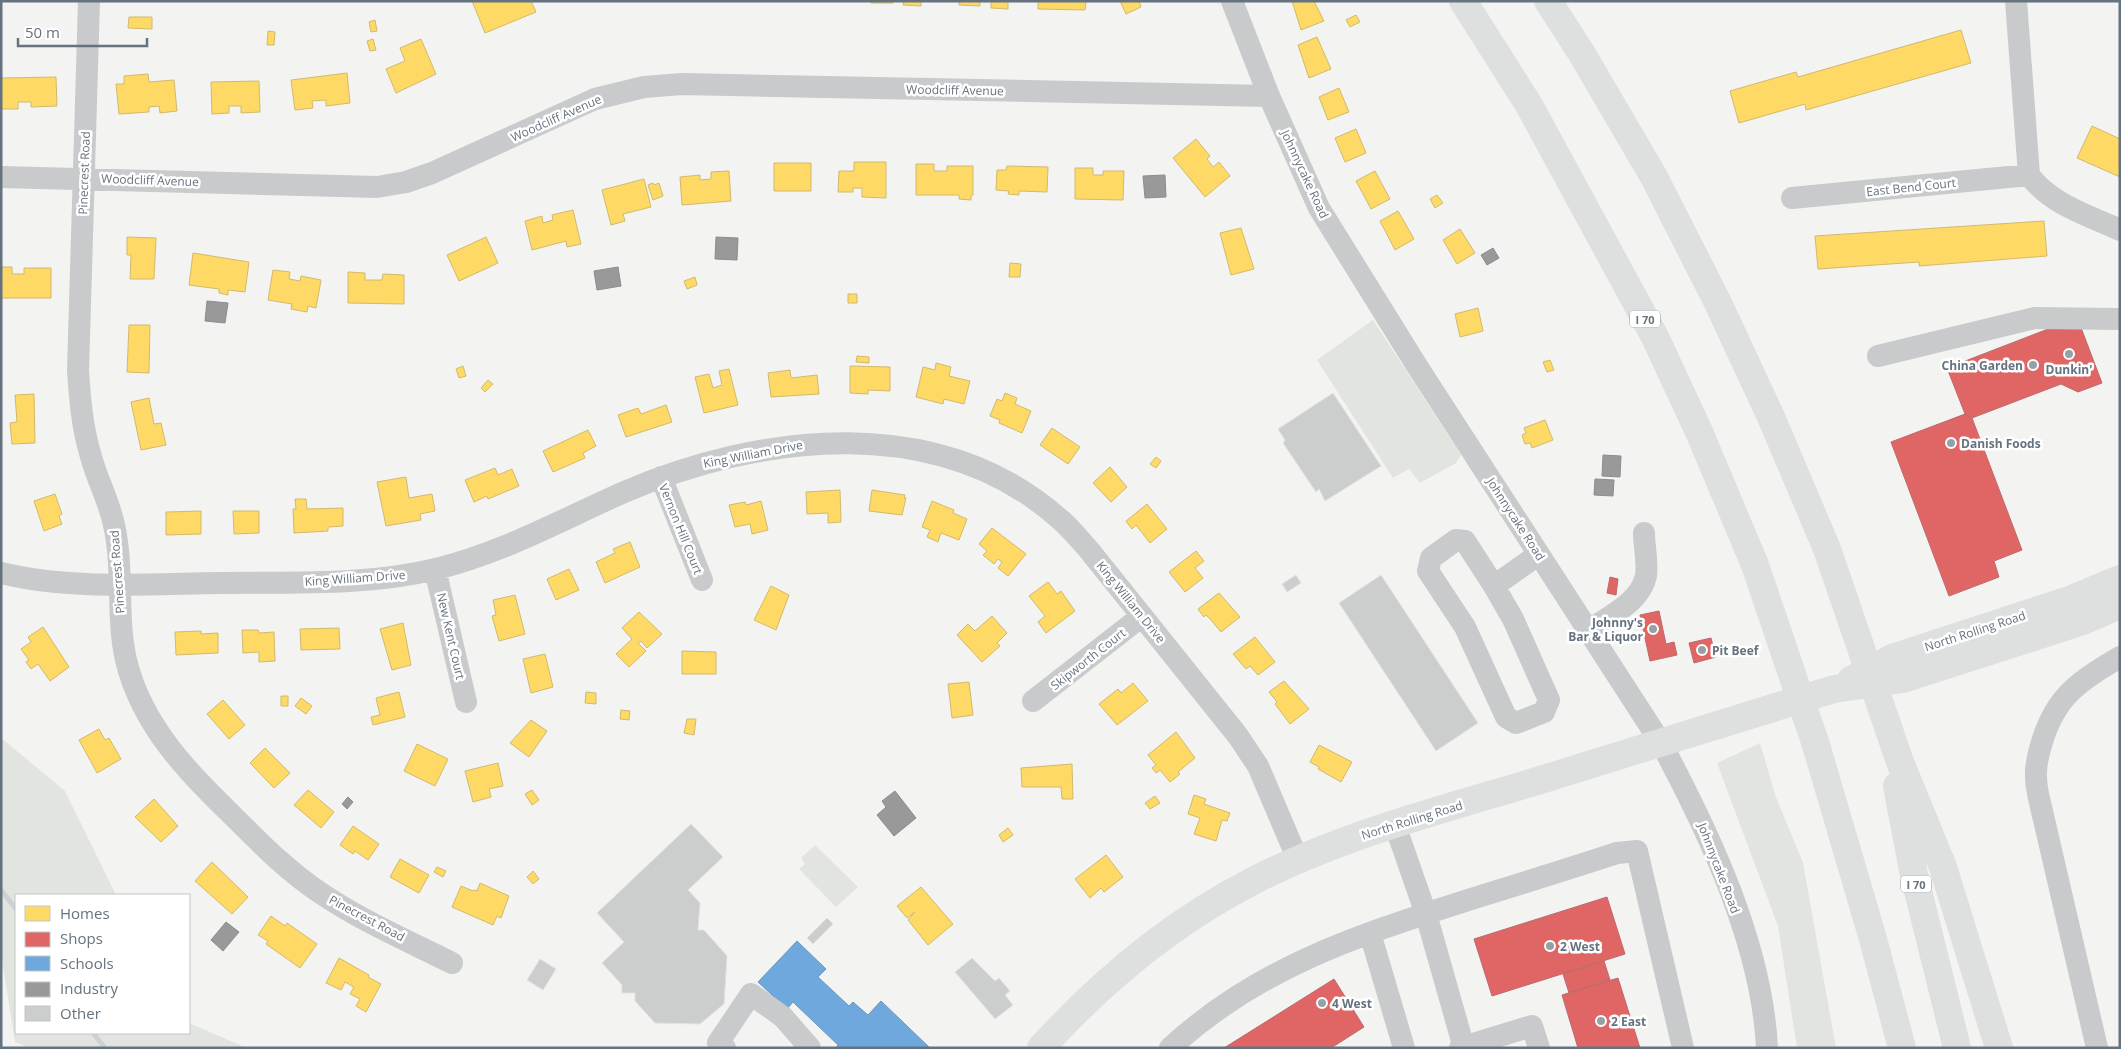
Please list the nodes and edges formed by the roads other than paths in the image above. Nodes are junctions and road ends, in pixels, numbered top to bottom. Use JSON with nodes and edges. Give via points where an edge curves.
{"nodes":[{"id":1,"x":89,"y":1,"type":"edge"},
{"id":2,"x":1232,"y":1,"type":"edge"},
{"id":3,"x":1463,"y":1,"type":"edge"},
{"id":4,"x":1548,"y":1,"type":"edge"},
{"id":5,"x":2016,"y":1,"type":"edge"},
{"id":6,"x":1269,"y":96,"type":"junction"},
{"id":7,"x":2029,"y":175,"type":"junction"},
{"id":8,"x":1,"y":176,"type":"edge"},
{"id":9,"x":84,"y":178,"type":"junction"},
{"id":10,"x":1792,"y":198,"type":"dead end"},
{"id":11,"x":2120,"y":230,"type":"edge"},
{"id":12,"x":2120,"y":319,"type":"edge"},
{"id":13,"x":1878,"y":356,"type":"dead end"},
{"id":14,"x":661,"y":477,"type":"junction"},
{"id":15,"x":1644,"y":532,"type":"dead end"},
{"id":16,"x":1538,"y":554,"type":"junction"},
{"id":17,"x":435,"y":569,"type":"junction"},
{"id":18,"x":1,"y":573,"type":"edge"},
{"id":19,"x":2120,"y":579,"type":"edge"},
{"id":20,"x":702,"y":580,"type":"dead end"},
{"id":21,"x":119,"y":584,"type":"junction"},
{"id":22,"x":1494,"y":586,"type":"junction"},
{"id":23,"x":2120,"y":605,"type":"edge"},
{"id":24,"x":1142,"y":616,"type":"junction"},
{"id":25,"x":1588,"y":631,"type":"junction"},
{"id":26,"x":2120,"y":657,"type":"edge"},
{"id":27,"x":1834,"y":689,"type":"junction"},
{"id":28,"x":1033,"y":701,"type":"dead end"},
{"id":29,"x":466,"y":702,"type":"dead end"},
{"id":30,"x":1884,"y":719,"type":"junction"},
{"id":31,"x":1661,"y":743,"type":"junction"},
{"id":32,"x":1395,"y":825,"type":"junction"},
{"id":33,"x":1298,"y":860,"type":"junction"},
{"id":34,"x":1426,"y":914,"type":"junction"},
{"id":35,"x":1370,"y":933,"type":"junction"},
{"id":36,"x":1872,"y":939,"type":"junction"},
{"id":37,"x":452,"y":962,"type":"dead end"},
{"id":38,"x":1463,"y":1047,"type":"edge"},
{"id":39,"x":725,"y":1048,"type":"edge"},
{"id":40,"x":810,"y":1048,"type":"edge"},
{"id":41,"x":1041,"y":1048,"type":"edge"},
{"id":42,"x":1170,"y":1048,"type":"edge"},
{"id":43,"x":1404,"y":1048,"type":"edge"},
{"id":44,"x":1538,"y":1048,"type":"edge"},
{"id":45,"x":1683,"y":1048,"type":"edge"},
{"id":46,"x":1767,"y":1048,"type":"edge"},
{"id":47,"x":1886,"y":1048,"type":"edge"},
{"id":48,"x":1902,"y":1048,"type":"edge"},
{"id":49,"x":1957,"y":1048,"type":"edge"},
{"id":50,"x":1999,"y":1048,"type":"edge"},
{"id":51,"x":2097,"y":1048,"type":"edge"}],
"edges":[{"from":1,"to":9,"type":"street","name":"Pinecrest Road"},
{"from":2,"to":6,"type":"street","name":"Johnnycake Road"},
{"from":3,"to":36,"type":"main road","number":"I 70","via":[[1529,105],[1655,336],[1700,434],[1755,565],[1816,744]]},
{"from":4,"to":30,"type":"main road","number":"I 70","via":[[1654,177],[1718,303],[1827,549]]},
{"from":5,"to":7,"type":"street"},
{"from":6,"to":9,"type":"street","name":"Woodcliff Avenue","via":[[682,84],[644,87],[595,99],[456,163],[406,182],[377,186]]},
{"from":6,"to":16,"type":"street","name":"Johnnycake Road","via":[[1315,200],[1334,233]]},
{"from":7,"to":10,"type":"street","name":"East Bend Court"},
{"from":7,"to":11,"type":"street","via":[[2036,185],[2062,203]]},
{"from":8,"to":9,"type":"street","name":"Woodcliff Avenue"},
{"from":9,"to":21,"type":"street","name":"Pinecrest Road","via":[[78,371],[81,416],[90,455],[114,525]]},
{"from":12,"to":13,"type":"street","via":[[2035,318]]},
{"from":14,"to":17,"type":"street","name":"King William Drive","via":[[489,554]]},
{"from":14,"to":20,"type":"street","name":"Vernon Hill Court"},
{"from":14,"to":24,"type":"street","name":"King William Drive","via":[[707,462],[791,445],[864,443],[902,447],[939,456],[976,468],[1009,484],[1056,516],[1089,550]]},
{"from":15,"to":25,"type":"street","via":[[1646,574],[1642,589],[1631,602]]},
{"from":16,"to":22,"type":"street"},
{"from":16,"to":25,"type":"street","name":"Johnnycake Road"},
{"from":17,"to":21,"type":"street","name":"King William Drive","via":[[385,578],[336,581]]},
{"from":17,"to":29,"type":"street","name":"New Kent Court"},
{"from":18,"to":21,"type":"street","name":"King William Drive","via":[[63,582]]},
{"from":19,"to":27,"type":"main road","name":"North Rolling Road","via":[[2072,599],[1892,658]]},
{"from":21,"to":37,"type":"street","name":"Pinecrest Road","via":[[121,632],[134,687],[150,719],[187,771],[264,846],[321,893],[357,916]]},
{"from":22,"to":22,"type":"street","via":[[1465,541],[1456,540],[1431,558],[1428,570],[1465,627],[1506,717],[1516,722],[1544,712],[1548,700],[1513,619]]},
{"from":23,"to":27,"type":"main road","name":"North Rolling Road","via":[[2083,621],[1902,679]]},
{"from":24,"to":28,"type":"street","name":"Skipworth Court"},
{"from":24,"to":33,"type":"street","name":"King William Drive","via":[[1238,736],[1258,766]]},
{"from":25,"to":31,"type":"street","name":"Johnnycake Road"},
{"from":26,"to":51,"type":"street","via":[[2087,677],[2052,714],[2035,771]]},
{"from":27,"to":31,"type":"main road","name":"North Rolling Road"},
{"from":30,"to":49,"type":"main road","number":"I 70","via":[[1914,875]]},
{"from":30,"to":50,"type":"main road","via":[[1943,867]]},
{"from":31,"to":32,"type":"main road","name":"North Rolling Road"},
{"from":31,"to":46,"type":"street","name":"Johnnycake Road","via":[[1708,835],[1732,897],[1749,948]]},
{"from":32,"to":33,"type":"main road","name":"North Rolling Road"},
{"from":32,"to":34,"type":"street"},
{"from":33,"to":41,"type":"main road","name":"North Rolling Road","via":[[1252,881],[1203,910],[1159,942],[1098,990]]},
{"from":34,"to":35,"type":"street"},
{"from":34,"to":38,"type":"street"},
{"from":34,"to":45,"type":"street","via":[[1617,853],[1638,851]]},
{"from":35,"to":42,"type":"street","via":[[1316,953],[1260,981],[1212,1013]]},
{"from":35,"to":43,"type":"street"},
{"from":36,"to":47,"type":"main road"},
{"from":36,"to":48,"type":"main road","number":"I 70"},
{"from":38,"to":44,"type":"street","via":[[1532,1026]]},
{"from":39,"to":40,"type":"street","via":[[718,1043],[751,994],[783,1017]]}]}
